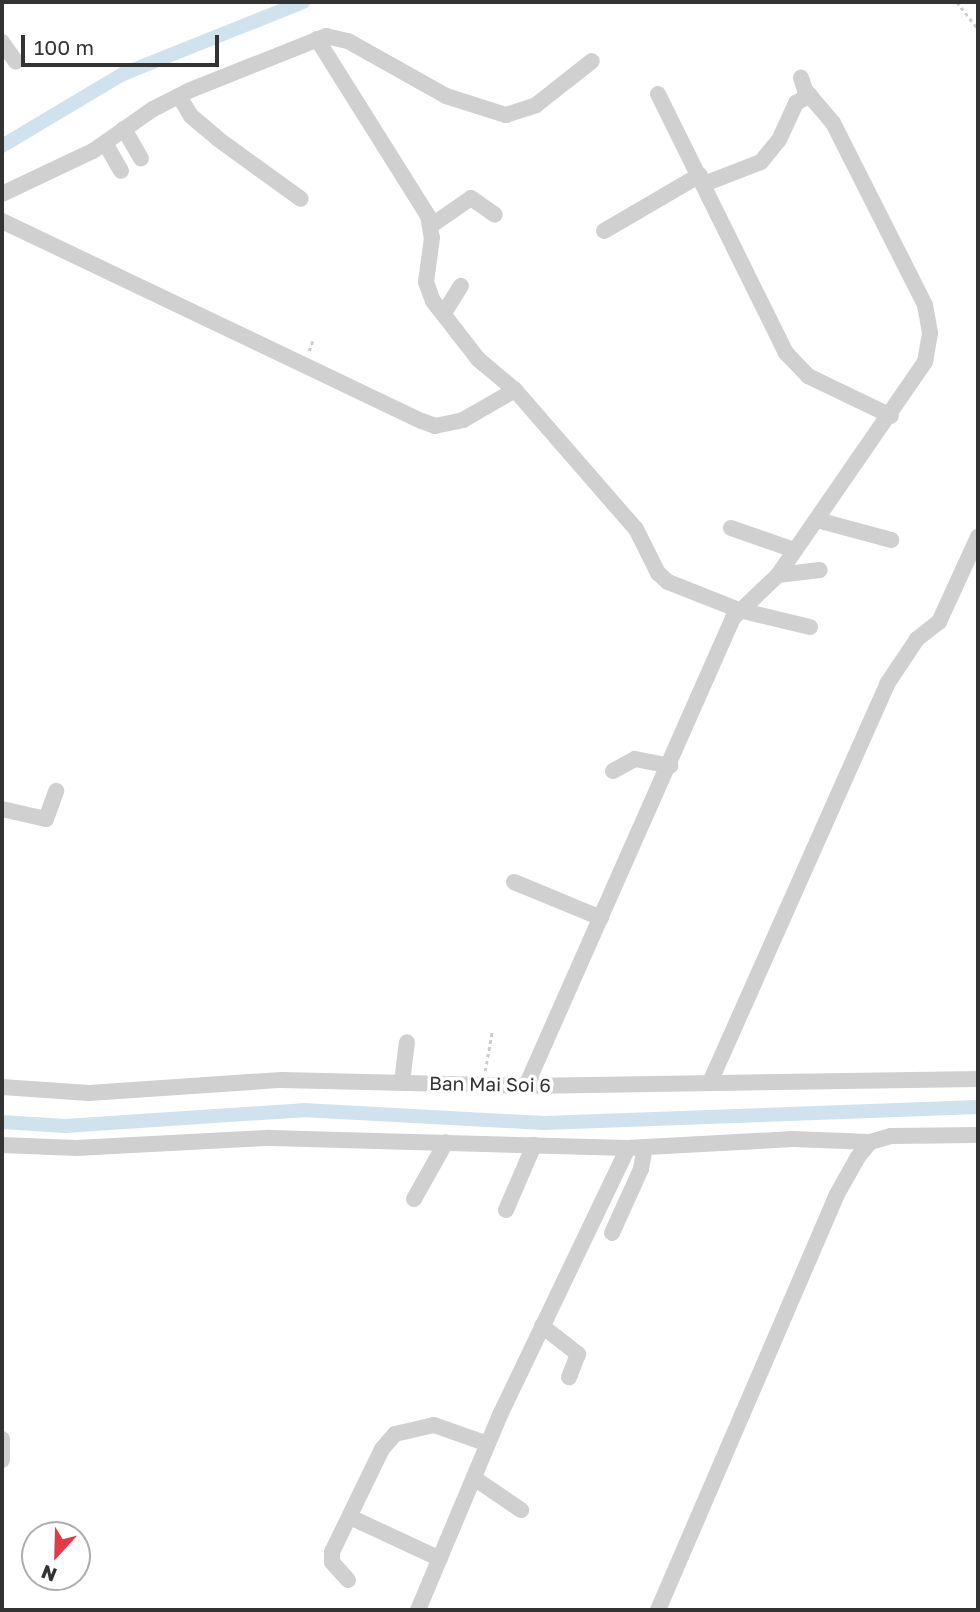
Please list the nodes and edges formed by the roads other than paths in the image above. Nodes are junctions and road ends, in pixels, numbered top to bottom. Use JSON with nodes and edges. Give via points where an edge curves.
{"nodes":[{"id":1,"x":317,"y":39,"type":"junction"},
{"id":2,"x":2,"y":41,"type":"edge"},
{"id":3,"x":592,"y":61,"type":"dead end"},
{"id":4,"x":16,"y":62,"type":"dead end"},
{"id":5,"x":801,"y":78,"type":"dead end"},
{"id":6,"x":658,"y":94,"type":"dead end"},
{"id":7,"x":810,"y":95,"type":"junction"},
{"id":8,"x":178,"y":96,"type":"junction"},
{"id":9,"x":124,"y":128,"type":"junction"},
{"id":10,"x":105,"y":143,"type":"junction"},
{"id":11,"x":141,"y":158,"type":"dead end"},
{"id":12,"x":121,"y":171,"type":"dead end"},
{"id":13,"x":702,"y":180,"type":"junction"},
{"id":14,"x":2,"y":194,"type":"edge"},
{"id":15,"x":301,"y":199,"type":"dead end"},
{"id":16,"x":495,"y":215,"type":"dead end"},
{"id":17,"x":2,"y":221,"type":"edge"},
{"id":18,"x":432,"y":225,"type":"junction"},
{"id":19,"x":604,"y":231,"type":"dead end"},
{"id":20,"x":461,"y":286,"type":"dead end"},
{"id":21,"x":444,"y":313,"type":"junction"},
{"id":22,"x":515,"y":390,"type":"junction"},
{"id":23,"x":891,"y":416,"type":"junction"},
{"id":24,"x":817,"y":520,"type":"junction"},
{"id":25,"x":731,"y":528,"type":"dead end"},
{"id":26,"x":978,"y":537,"type":"edge"},
{"id":27,"x":891,"y":540,"type":"dead end"},
{"id":28,"x":794,"y":551,"type":"junction"},
{"id":29,"x":820,"y":570,"type":"dead end"},
{"id":30,"x":778,"y":575,"type":"junction"},
{"id":31,"x":738,"y":610,"type":"junction"},
{"id":32,"x":810,"y":627,"type":"dead end"},
{"id":33,"x":670,"y":766,"type":"junction"},
{"id":34,"x":613,"y":771,"type":"dead end"},
{"id":35,"x":56,"y":791,"type":"dead end"},
{"id":36,"x":2,"y":808,"type":"edge"},
{"id":37,"x":514,"y":882,"type":"dead end"},
{"id":38,"x":601,"y":918,"type":"junction"},
{"id":39,"x":407,"y":1042,"type":"dead end"},
{"id":40,"x":978,"y":1079,"type":"edge"},
{"id":41,"x":711,"y":1080,"type":"junction"},
{"id":42,"x":402,"y":1082,"type":"junction"},
{"id":43,"x":526,"y":1086,"type":"junction"},
{"id":44,"x":2,"y":1087,"type":"edge"},
{"id":45,"x":978,"y":1135,"type":"edge"},
{"id":46,"x":446,"y":1142,"type":"junction"},
{"id":47,"x":870,"y":1142,"type":"junction"},
{"id":48,"x":534,"y":1145,"type":"junction"},
{"id":49,"x":2,"y":1146,"type":"edge"},
{"id":50,"x":645,"y":1147,"type":"junction"},
{"id":51,"x":628,"y":1148,"type":"junction"},
{"id":52,"x":414,"y":1199,"type":"dead end"},
{"id":53,"x":506,"y":1210,"type":"dead end"},
{"id":54,"x":612,"y":1233,"type":"dead end"},
{"id":55,"x":542,"y":1326,"type":"junction"},
{"id":56,"x":569,"y":1377,"type":"dead end"},
{"id":57,"x":2,"y":1439,"type":"edge"},
{"id":58,"x":488,"y":1444,"type":"junction"},
{"id":59,"x":2,"y":1460,"type":"edge"},
{"id":60,"x":474,"y":1478,"type":"junction"},
{"id":61,"x":522,"y":1510,"type":"dead end"},
{"id":62,"x":350,"y":1517,"type":"junction"},
{"id":63,"x":440,"y":1559,"type":"junction"},
{"id":64,"x":348,"y":1580,"type":"dead end"},
{"id":65,"x":418,"y":1610,"type":"edge"},
{"id":66,"x":658,"y":1610,"type":"edge"}],
"edges":[{"from":1,"to":3,"type":"street","via":[[348,41],[446,96],[506,115],[536,105]]},
{"from":1,"to":8,"type":"street"},
{"from":1,"to":18,"type":"street"},
{"from":2,"to":4,"type":"street"},
{"from":5,"to":7,"type":"street"},
{"from":6,"to":13,"type":"street"},
{"from":7,"to":13,"type":"street","via":[[796,103],[775,146],[761,162]]},
{"from":7,"to":23,"type":"street","via":[[833,123],[925,305],[930,333],[925,362]]},
{"from":8,"to":9,"type":"street"},
{"from":8,"to":15,"type":"street","via":[[209,132]]},
{"from":9,"to":10,"type":"street"},
{"from":9,"to":11,"type":"street"},
{"from":10,"to":12,"type":"street"},
{"from":10,"to":14,"type":"street"},
{"from":13,"to":19,"type":"street"},
{"from":13,"to":23,"type":"street","via":[[786,353],[808,376]]},
{"from":16,"to":18,"type":"street","via":[[471,198]]},
{"from":17,"to":22,"type":"street","via":[[435,426],[463,419]]},
{"from":18,"to":21,"type":"street","via":[[427,291]]},
{"from":20,"to":21,"type":"street"},
{"from":21,"to":22,"type":"street","via":[[478,359]]},
{"from":22,"to":31,"type":"street","via":[[636,530],[658,573],[668,582]]},
{"from":23,"to":24,"type":"street"},
{"from":24,"to":27,"type":"street"},
{"from":24,"to":28,"type":"street"},
{"from":25,"to":28,"type":"street"},
{"from":26,"to":41,"type":"street","via":[[939,622],[917,639],[887,684]]},
{"from":28,"to":30,"type":"street"},
{"from":29,"to":30,"type":"street"},
{"from":30,"to":31,"type":"street"},
{"from":31,"to":32,"type":"street"},
{"from":31,"to":33,"type":"street"},
{"from":33,"to":34,"type":"street","via":[[635,759]]},
{"from":33,"to":38,"type":"street"},
{"from":35,"to":36,"type":"street","via":[[46,819]]},
{"from":37,"to":38,"type":"street"},
{"from":38,"to":43,"type":"street"},
{"from":39,"to":42,"type":"street"},
{"from":40,"to":41,"type":"street","name":"Ban Mai Soi 6"},
{"from":41,"to":43,"type":"street","name":"Ban Mai Soi 6"},
{"from":42,"to":43,"type":"street","name":"Ban Mai Soi 6"},
{"from":42,"to":44,"type":"street","name":"Ban Mai Soi 6","via":[[271,1081],[89,1093]]},
{"from":45,"to":47,"type":"street","via":[[891,1136]]},
{"from":46,"to":48,"type":"street"},
{"from":46,"to":49,"type":"street","via":[[270,1138],[76,1148]]},
{"from":46,"to":52,"type":"street"},
{"from":47,"to":50,"type":"street","via":[[793,1139]]},
{"from":47,"to":66,"type":"street","via":[[836,1196]]},
{"from":48,"to":51,"type":"street"},
{"from":48,"to":53,"type":"street"},
{"from":50,"to":51,"type":"street"},
{"from":50,"to":54,"type":"street","via":[[641,1169]]},
{"from":51,"to":55,"type":"street"},
{"from":55,"to":56,"type":"street","via":[[578,1354]]},
{"from":55,"to":58,"type":"street"},
{"from":57,"to":59,"type":"street"},
{"from":58,"to":60,"type":"street"},
{"from":58,"to":62,"type":"street","via":[[434,1425],[395,1434],[382,1449]]},
{"from":60,"to":61,"type":"street"},
{"from":60,"to":63,"type":"street"},
{"from":62,"to":63,"type":"street"},
{"from":62,"to":64,"type":"street","via":[[332,1552],[332,1562]]},
{"from":63,"to":65,"type":"street"}]}
